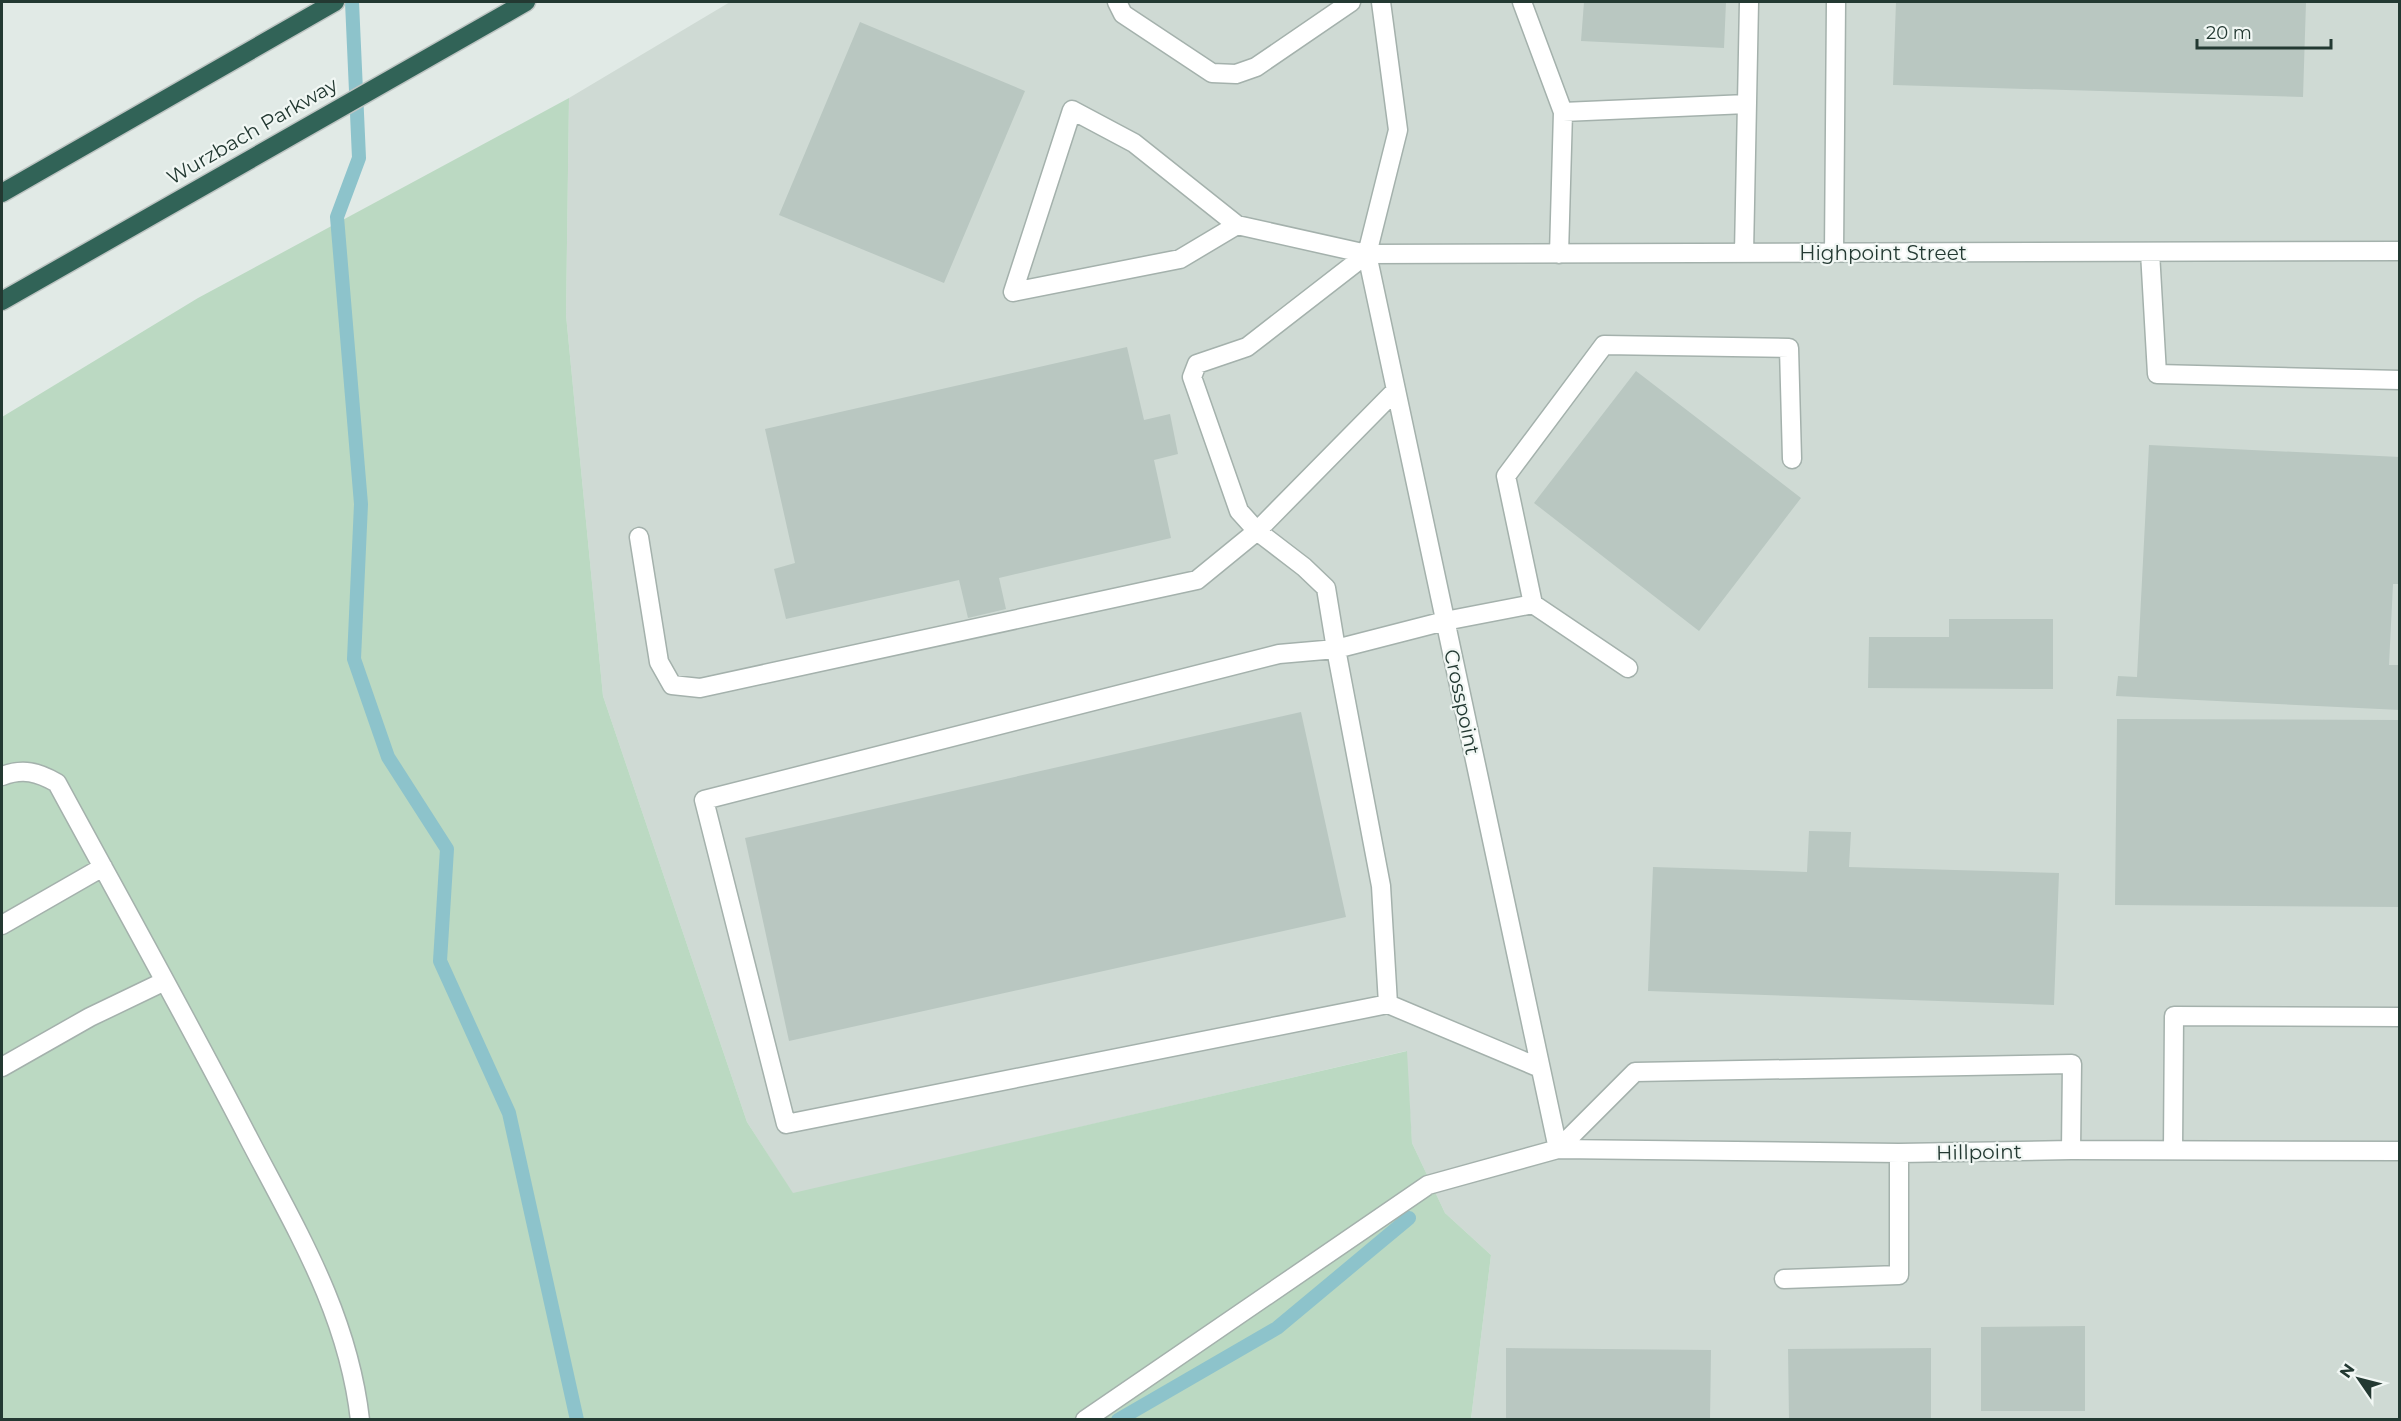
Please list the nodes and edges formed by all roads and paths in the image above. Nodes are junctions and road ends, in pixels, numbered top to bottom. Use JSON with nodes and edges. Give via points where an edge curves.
{"nodes":[{"id":1,"x":335,"y":2,"type":"edge"},
{"id":2,"x":526,"y":2,"type":"edge"},
{"id":3,"x":1117,"y":2,"type":"edge"},
{"id":4,"x":1351,"y":2,"type":"edge"},
{"id":5,"x":1381,"y":2,"type":"edge"},
{"id":6,"x":1522,"y":2,"type":"edge"},
{"id":7,"x":1749,"y":2,"type":"edge"},
{"id":8,"x":1836,"y":2,"type":"edge"},
{"id":9,"x":1747,"y":104,"type":"junction"},
{"id":10,"x":1563,"y":112,"type":"junction"},
{"id":11,"x":2,"y":193,"type":"edge"},
{"id":12,"x":1238,"y":225,"type":"junction"},
{"id":13,"x":2400,"y":251,"type":"edge"},
{"id":14,"x":2150,"y":252,"type":"junction"},
{"id":15,"x":1744,"y":253,"type":"junction"},
{"id":16,"x":1834,"y":253,"type":"junction"},
{"id":17,"x":1367,"y":254,"type":"junction"},
{"id":18,"x":1559,"y":254,"type":"junction"},
{"id":19,"x":2,"y":301,"type":"edge"},
{"id":20,"x":2400,"y":380,"type":"edge"},
{"id":21,"x":1396,"y":390,"type":"junction"},
{"id":22,"x":1792,"y":459,"type":"dead end"},
{"id":23,"x":1257,"y":531,"type":"junction"},
{"id":24,"x":639,"y":537,"type":"dead end"},
{"id":25,"x":1533,"y":604,"type":"junction"},
{"id":26,"x":1445,"y":621,"type":"junction"},
{"id":27,"x":1336,"y":649,"type":"junction"},
{"id":28,"x":1628,"y":668,"type":"dead end"},
{"id":29,"x":2,"y":776,"type":"edge"},
{"id":30,"x":103,"y":867,"type":"junction"},
{"id":31,"x":2,"y":924,"type":"edge"},
{"id":32,"x":165,"y":981,"type":"junction"},
{"id":33,"x":1388,"y":1004,"type":"junction"},
{"id":34,"x":2400,"y":1017,"type":"edge"},
{"id":35,"x":2,"y":1067,"type":"edge"},
{"id":36,"x":1540,"y":1068,"type":"junction"},
{"id":37,"x":1558,"y":1149,"type":"junction"},
{"id":38,"x":2071,"y":1150,"type":"junction"},
{"id":39,"x":2173,"y":1150,"type":"junction"},
{"id":40,"x":2400,"y":1151,"type":"edge"},
{"id":41,"x":1899,"y":1153,"type":"junction"},
{"id":42,"x":1784,"y":1279,"type":"dead end"},
{"id":43,"x":360,"y":1419,"type":"edge"},
{"id":44,"x":1085,"y":1419,"type":"edge"}],
"edges":[{"from":1,"to":11,"type":"highway"},
{"from":2,"to":19,"type":"highway","name":"Wurzbach Parkway"},
{"from":3,"to":4,"type":"street","via":[[1123,14],[1212,73],[1228,74],[1256,67]]},
{"from":5,"to":17,"type":"street","via":[[1398,130]]},
{"from":6,"to":10,"type":"street"},
{"from":7,"to":9,"type":"street"},
{"from":8,"to":16,"type":"street"},
{"from":9,"to":10,"type":"street"},
{"from":9,"to":15,"type":"street"},
{"from":10,"to":18,"type":"street"},
{"from":12,"to":12,"type":"street","via":[[1134,143],[1072,110],[1013,292],[1180,259]]},
{"from":12,"to":17,"type":"street","name":"Highpoint Street"},
{"from":13,"to":14,"type":"street","name":"Highpoint Street"},
{"from":14,"to":16,"type":"street","name":"Highpoint Street"},
{"from":14,"to":20,"type":"street","via":[[2157,374]]},
{"from":15,"to":16,"type":"street","name":"Highpoint Street"},
{"from":15,"to":18,"type":"street","name":"Highpoint Street"},
{"from":17,"to":18,"type":"street","name":"Highpoint Street"},
{"from":17,"to":21,"type":"street","name":"Crosspoint"},
{"from":17,"to":23,"type":"street","via":[[1247,347],[1197,364],[1192,377],[1239,511]]},
{"from":21,"to":23,"type":"street"},
{"from":21,"to":26,"type":"street","name":"Crosspoint"},
{"from":22,"to":25,"type":"street","via":[[1789,348],[1604,345],[1506,476]]},
{"from":23,"to":24,"type":"street","via":[[1197,580],[700,688],[672,686],[659,662]]},
{"from":23,"to":27,"type":"street","via":[[1326,588]]},
{"from":25,"to":26,"type":"street"},
{"from":25,"to":28,"type":"street"},
{"from":26,"to":27,"type":"street"},
{"from":26,"to":36,"type":"street","name":"Crosspoint"},
{"from":27,"to":33,"type":"street","via":[[1381,886]]},
{"from":27,"to":33,"type":"street","via":[[1279,654],[704,800],[786,1124]]},
{"from":29,"to":30,"type":"street","via":[[16,771],[39,772],[57,783]]},
{"from":30,"to":31,"type":"street"},
{"from":30,"to":32,"type":"street"},
{"from":32,"to":35,"type":"street","via":[[90,1017]]},
{"from":32,"to":43,"type":"street","via":[[318,1272],[342,1328]]},
{"from":33,"to":36,"type":"street"},
{"from":34,"to":39,"type":"street","via":[[2174,1016]]},
{"from":36,"to":37,"type":"street","name":"Crosspoint"},
{"from":37,"to":38,"type":"street","via":[[1635,1072],[2072,1064]]},
{"from":37,"to":41,"type":"street","name":"Hillpoint"},
{"from":37,"to":44,"type":"street","via":[[1428,1185]]},
{"from":38,"to":39,"type":"street","name":"Hillpoint"},
{"from":38,"to":41,"type":"street","name":"Hillpoint"},
{"from":39,"to":40,"type":"street","name":"Hillpoint"},
{"from":41,"to":42,"type":"street","via":[[1899,1275]]}]}
